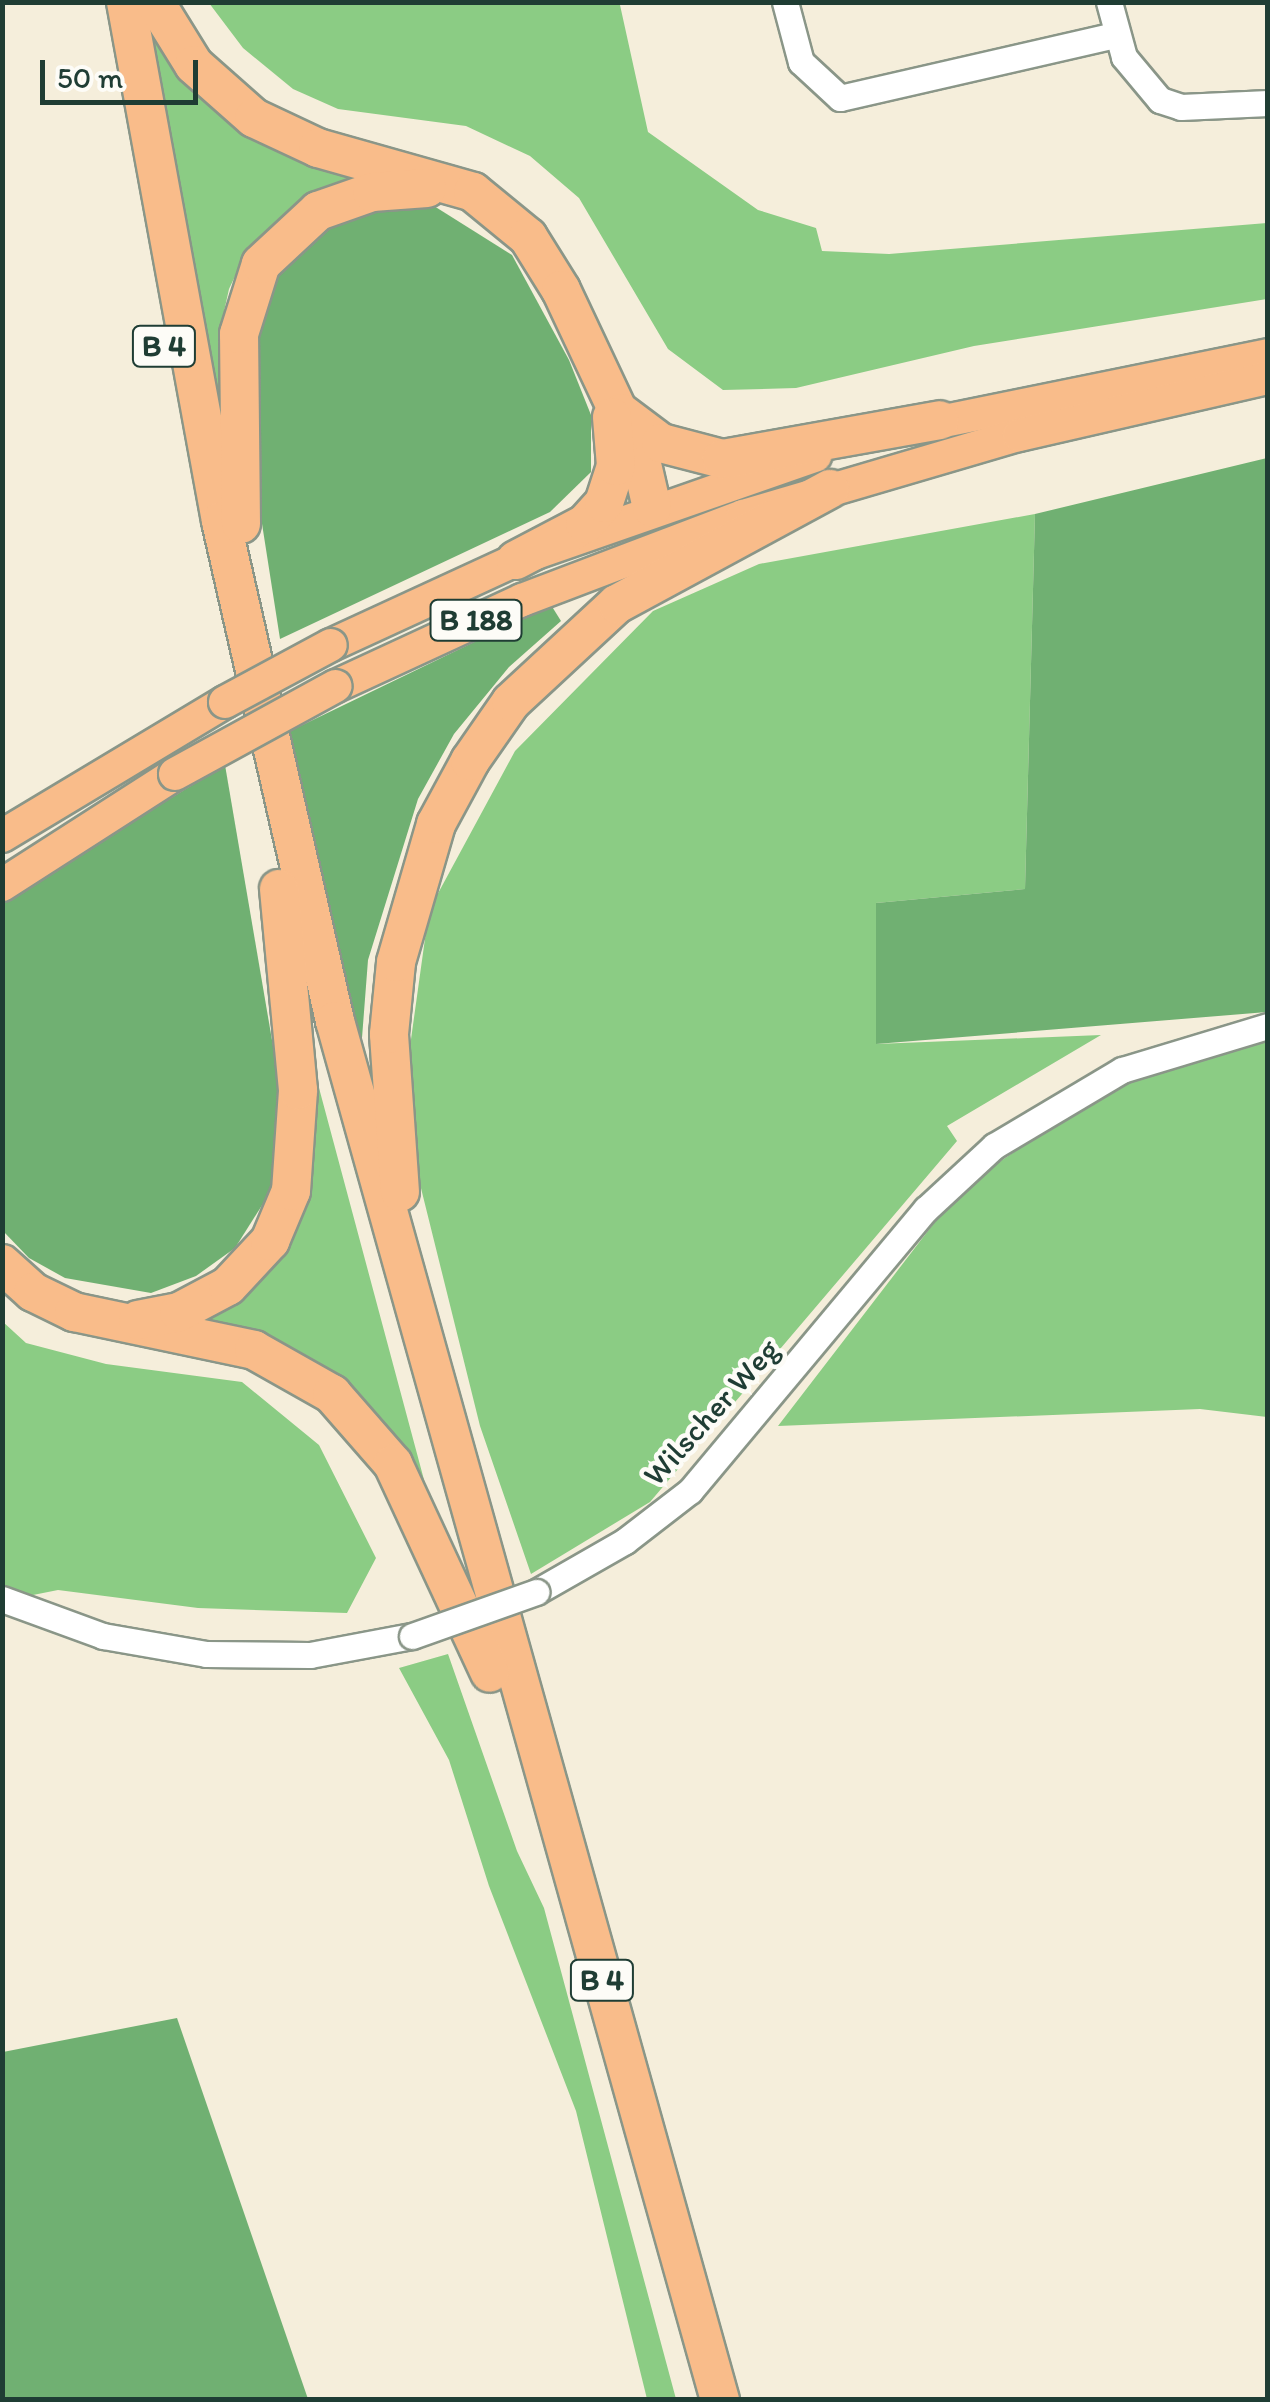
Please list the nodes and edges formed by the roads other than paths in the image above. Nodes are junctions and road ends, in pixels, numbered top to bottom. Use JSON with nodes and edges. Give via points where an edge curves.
{"nodes":[{"id":1,"x":102,"y":2,"type":"edge"},
{"id":2,"x":126,"y":2,"type":"edge"},
{"id":3,"x":155,"y":2,"type":"edge"},
{"id":4,"x":785,"y":2,"type":"edge"},
{"id":5,"x":1109,"y":2,"type":"edge"},
{"id":6,"x":1116,"y":34,"type":"junction"},
{"id":7,"x":1268,"y":103,"type":"edge"},
{"id":8,"x":511,"y":220,"type":"junction"},
{"id":9,"x":1268,"y":355,"type":"edge"},
{"id":10,"x":1268,"y":378,"type":"edge"},
{"id":11,"x":609,"y":400,"type":"junction"},
{"id":12,"x":940,"y":420,"type":"junction"},
{"id":13,"x":830,"y":489,"type":"junction"},
{"id":14,"x":652,"y":508,"type":"junction"},
{"id":15,"x":516,"y":560,"type":"junction"},
{"id":16,"x":619,"y":561,"type":"junction"},
{"id":17,"x":251,"y":666,"type":"junction"},
{"id":18,"x":2,"y":836,"type":"edge"},
{"id":19,"x":2,"y":884,"type":"edge"},
{"id":20,"x":279,"y":889,"type":"junction"},
{"id":21,"x":1268,"y":1026,"type":"edge"},
{"id":22,"x":2,"y":1264,"type":"edge"},
{"id":23,"x":99,"y":1320,"type":"junction"},
{"id":24,"x":418,"y":1334,"type":"junction"},
{"id":25,"x":2,"y":1600,"type":"edge"},
{"id":26,"x":490,"y":1673,"type":"junction"},
{"id":27,"x":696,"y":2400,"type":"edge"},
{"id":28,"x":720,"y":2400,"type":"edge"}],
"edges":[{"from":1,"to":20,"type":"highway","number":"B 4","via":[[192,490]]},
{"from":2,"to":17,"type":"highway","number":"B 4"},
{"from":3,"to":8,"type":"highway","via":[[194,65],[254,118],[318,148],[454,184]]},
{"from":4,"to":6,"type":"street","via":[[801,62],[840,98]]},
{"from":5,"to":6,"type":"street"},
{"from":6,"to":7,"type":"street","via":[[1136,79],[1160,100],[1181,107]]},
{"from":8,"to":11,"type":"highway","via":[[544,257]]},
{"from":8,"to":17,"type":"highway","via":[[453,192],[386,190],[318,211],[261,264],[239,334],[236,389]]},
{"from":9,"to":12,"type":"main road","number":"B 188"},
{"from":10,"to":13,"type":"main road","number":"B 188","via":[[1019,435]]},
{"from":11,"to":12,"type":"highway","via":[[662,443],[722,458]]},
{"from":11,"to":14,"type":"highway","via":[[648,476]]},
{"from":11,"to":15,"type":"highway","via":[[616,456],[604,503],[585,524]]},
{"from":12,"to":14,"type":"main road","number":"B 188"},
{"from":13,"to":16,"type":"main road","number":"B 188"},
{"from":13,"to":24,"type":"highway","via":[[678,566],[561,650],[511,702],[436,824],[403,927],[390,1034],[393,1128]]},
{"from":14,"to":15,"type":"main road","number":"B 188"},
{"from":14,"to":16,"type":"main road","via":[[646,531]]},
{"from":15,"to":18,"type":"main road","number":"B 188","bridge":true,"via":[[331,645]]},
{"from":16,"to":19,"type":"main road","number":"B 188","bridge":true,"via":[[336,686],[176,774]]},
{"from":17,"to":24,"type":"highway","number":"B 4"},
{"from":20,"to":23,"type":"highway","via":[[299,1124],[281,1219],[252,1264],[204,1301],[152,1319]]},
{"from":20,"to":26,"type":"highway","number":"B 4"},
{"from":21,"to":25,"type":"street","name":"Wilscher Weg","bridge":true,"via":[[1122,1070],[994,1146],[916,1220],[690,1491],[625,1541],[536,1592],[412,1636],[310,1655],[206,1654],[104,1636]]},
{"from":22,"to":23,"type":"highway","via":[[34,1292]]},
{"from":23,"to":26,"type":"highway","via":[[254,1350],[332,1394],[393,1464]]},
{"from":24,"to":28,"type":"highway","number":"B 4"},
{"from":26,"to":27,"type":"highway","number":"B 4"}]}
